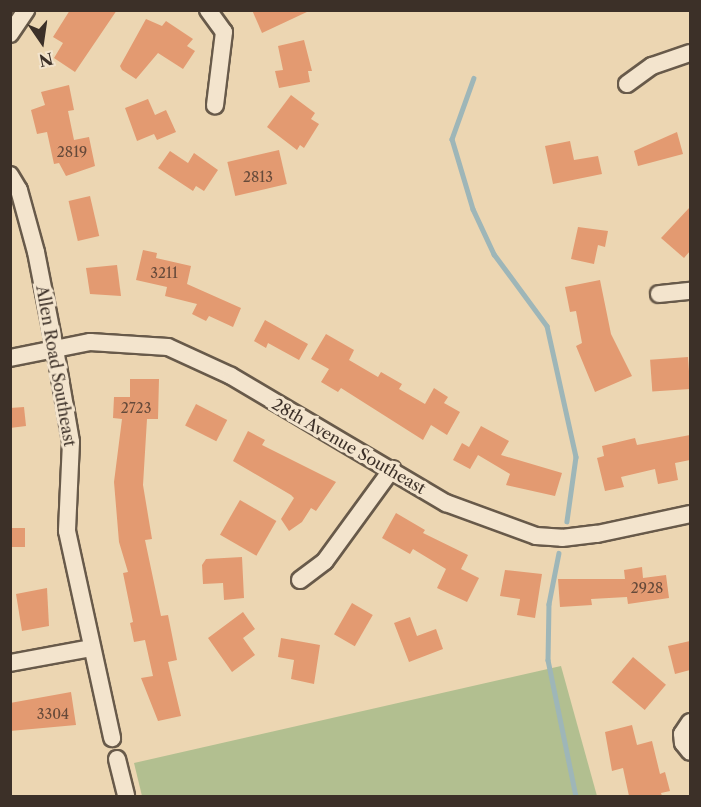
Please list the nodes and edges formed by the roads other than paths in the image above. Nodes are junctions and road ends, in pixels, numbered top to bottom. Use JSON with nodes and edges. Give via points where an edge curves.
{"nodes":[{"id":1,"x":26,"y":10,"type":"edge"},
{"id":2,"x":208,"y":10,"type":"edge"},
{"id":3,"x":10,"y":34,"type":"edge"},
{"id":4,"x":690,"y":53,"type":"edge"},
{"id":5,"x":627,"y":84,"type":"dead end"},
{"id":6,"x":215,"y":105,"type":"dead end"},
{"id":7,"x":10,"y":175,"type":"edge"},
{"id":8,"x":690,"y":291,"type":"edge"},
{"id":9,"x":659,"y":294,"type":"dead end"},
{"id":10,"x":55,"y":349,"type":"junction"},
{"id":11,"x":10,"y":358,"type":"edge"},
{"id":12,"x":392,"y":470,"type":"junction"},
{"id":13,"x":690,"y":514,"type":"edge"},
{"id":14,"x":300,"y":580,"type":"dead end"},
{"id":15,"x":91,"y":648,"type":"junction"},
{"id":16,"x":10,"y":663,"type":"edge"},
{"id":17,"x":690,"y":722,"type":"edge"},
{"id":18,"x":112,"y":738,"type":"dead end"},
{"id":19,"x":690,"y":752,"type":"edge"},
{"id":20,"x":117,"y":759,"type":"dead end"},
{"id":21,"x":126,"y":796,"type":"edge"}],
"edges":[{"from":1,"to":3,"type":"street"},
{"from":2,"to":6,"type":"street","via":[[224,32]]},
{"from":4,"to":5,"type":"street","via":[[652,66]]},
{"from":7,"to":10,"type":"street","name":"Allen Road Southeast","via":[[19,190],[30,230]]},
{"from":8,"to":9,"type":"street"},
{"from":10,"to":11,"type":"street","name":"28th Avenue Southeast"},
{"from":10,"to":12,"type":"street","name":"28th Avenue Southeast","via":[[90,342],[168,347],[231,376]]},
{"from":10,"to":15,"type":"street","name":"Allen Road Southeast","via":[[71,442],[67,531]]},
{"from":12,"to":13,"type":"street","name":"28th Avenue Southeast","via":[[446,503],[536,536],[597,534]]},
{"from":12,"to":14,"type":"street","via":[[325,561]]},
{"from":15,"to":16,"type":"street"},
{"from":15,"to":18,"type":"street","name":"Allen Road Southeast"},
{"from":17,"to":19,"type":"street","via":[[682,734],[682,743]]},
{"from":20,"to":21,"type":"street"}]}
